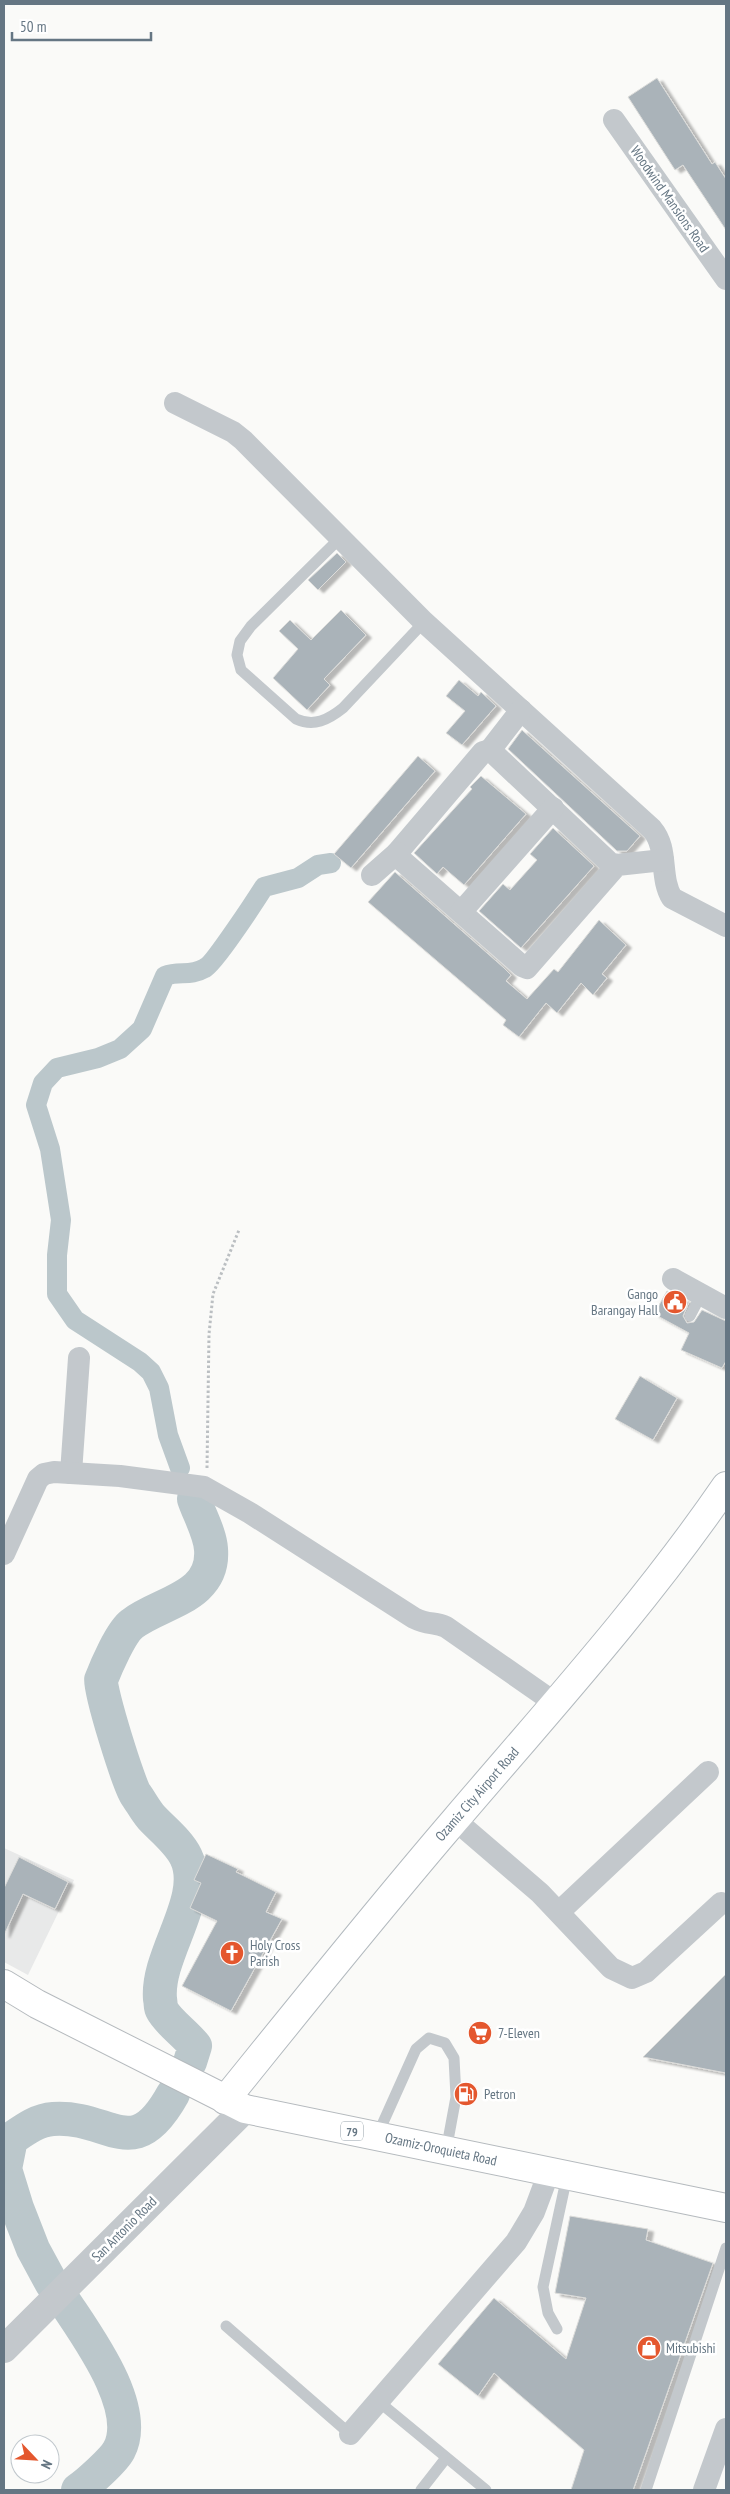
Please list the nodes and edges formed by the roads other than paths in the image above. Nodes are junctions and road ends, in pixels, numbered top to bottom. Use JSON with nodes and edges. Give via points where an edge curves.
{"nodes":[{"id":1,"x":614,"y":120,"type":"dead end"},
{"id":2,"x":726,"y":279,"type":"edge"},
{"id":3,"x":175,"y":403,"type":"dead end"},
{"id":4,"x":340,"y":538,"type":"junction"},
{"id":5,"x":424,"y":622,"type":"junction"},
{"id":6,"x":521,"y":710,"type":"junction"},
{"id":7,"x":490,"y":750,"type":"junction"},
{"id":8,"x":553,"y":808,"type":"junction"},
{"id":9,"x":397,"y":853,"type":"junction"},
{"id":10,"x":663,"y":860,"type":"junction"},
{"id":11,"x":617,"y":865,"type":"junction"},
{"id":12,"x":372,"y":875,"type":"dead end"},
{"id":13,"x":461,"y":912,"type":"junction"},
{"id":14,"x":726,"y":926,"type":"edge"},
{"id":15,"x":673,"y":1279,"type":"dead end"},
{"id":16,"x":701,"y":1294,"type":"junction"},
{"id":17,"x":726,"y":1308,"type":"edge"},
{"id":18,"x":690,"y":1316,"type":"dead end"},
{"id":19,"x":79,"y":1358,"type":"dead end"},
{"id":20,"x":71,"y":1473,"type":"junction"},
{"id":21,"x":726,"y":1486,"type":"edge"},
{"id":22,"x":4,"y":1554,"type":"edge"},
{"id":23,"x":555,"y":1703,"type":"junction"},
{"id":24,"x":708,"y":1772,"type":"dead end"},
{"id":25,"x":455,"y":1820,"type":"junction"},
{"id":26,"x":720,"y":1903,"type":"dead end"},
{"id":27,"x":559,"y":1912,"type":"junction"},
{"id":28,"x":4,"y":1984,"type":"edge"},
{"id":29,"x":235,"y":2105,"type":"junction"},
{"id":30,"x":377,"y":2136,"type":"junction"},
{"id":31,"x":446,"y":2151,"type":"junction"},
{"id":32,"x":558,"y":2174,"type":"junction"},
{"id":33,"x":726,"y":2208,"type":"edge"},
{"id":34,"x":726,"y":2248,"type":"edge"},
{"id":35,"x":226,"y":2326,"type":"dead end"},
{"id":36,"x":557,"y":2329,"type":"dead end"},
{"id":37,"x":4,"y":2349,"type":"edge"},
{"id":38,"x":378,"y":2401,"type":"junction"},
{"id":39,"x":726,"y":2429,"type":"edge"},
{"id":40,"x":350,"y":2434,"type":"joint"},
{"id":41,"x":446,"y":2458,"type":"junction"},
{"id":42,"x":420,"y":2490,"type":"edge"},
{"id":43,"x":486,"y":2490,"type":"edge"},
{"id":44,"x":646,"y":2490,"type":"edge"},
{"id":45,"x":704,"y":2490,"type":"edge"}],
"edges":[{"from":1,"to":2,"type":"street","name":"Woodwind Mansions Road"},
{"from":3,"to":4,"type":"street","via":[[243,440]]},
{"from":4,"to":5,"type":"street"},
{"from":4,"to":5,"type":"lane","via":[[251,626],[240,641],[237,655],[241,670],[296,719],[316,723],[331,718],[343,708]]},
{"from":5,"to":6,"type":"street"},
{"from":6,"to":7,"type":"street"},
{"from":6,"to":10,"type":"street","via":[[652,829],[661,843]]},
{"from":7,"to":8,"type":"street"},
{"from":7,"to":9,"type":"street","via":[[483,752]]},
{"from":8,"to":11,"type":"street","via":[[610,863]]},
{"from":8,"to":13,"type":"street"},
{"from":9,"to":12,"type":"street"},
{"from":9,"to":13,"type":"street"},
{"from":10,"to":11,"type":"street"},
{"from":10,"to":14,"type":"street","via":[[672,898]]},
{"from":11,"to":13,"type":"street","via":[[527,968]]},
{"from":15,"to":16,"type":"street"},
{"from":16,"to":17,"type":"street"},
{"from":16,"to":18,"type":"lane"},
{"from":19,"to":20,"type":"street"},
{"from":20,"to":22,"type":"street","via":[[44,1474],[38,1479]]},
{"from":20,"to":23,"type":"street","via":[[206,1488],[414,1618],[428,1625],[446,1627]]},
{"from":21,"to":23,"type":"main road","name":"Ozamiz City Airport Road","via":[[700,1524]]},
{"from":23,"to":25,"type":"main road","name":"Ozamiz City Airport Road"},
{"from":24,"to":27,"type":"street"},
{"from":25,"to":27,"type":"street"},
{"from":25,"to":29,"type":"main road","name":"Ozamiz City Airport Road","via":[[372,1916]]},
{"from":26,"to":27,"type":"street","via":[[636,1978],[625,1976],[604,1962]]},
{"from":28,"to":29,"type":"main road","name":"Ozamiz-Oroquieta Road","number":"79"},
{"from":29,"to":30,"type":"main road","name":"Ozamiz-Oroquieta Road","number":"79"},
{"from":29,"to":37,"type":"street","name":"San Antonio Road"},
{"from":30,"to":31,"type":"main road","name":"Ozamiz-Oroquieta Road","number":"79"},
{"from":30,"to":31,"type":"lane","via":[[416,2049],[430,2038],[445,2043],[454,2058],[456,2097]]},
{"from":31,"to":32,"type":"main road","name":"Ozamiz-Oroquieta Road","number":"79"},
{"from":32,"to":33,"type":"main road","name":"Ozamiz-Oroquieta Road","number":"79"},
{"from":32,"to":36,"type":"lane","via":[[543,2287],[548,2313]]},
{"from":32,"to":38,"type":"street","via":[[516,2242]]},
{"from":34,"to":44,"type":"lane"},
{"from":35,"to":40,"type":"lane"},
{"from":38,"to":40,"type":"street"},
{"from":38,"to":41,"type":"lane"},
{"from":39,"to":45,"type":"street"},
{"from":41,"to":42,"type":"lane"},
{"from":41,"to":43,"type":"lane"}]}
